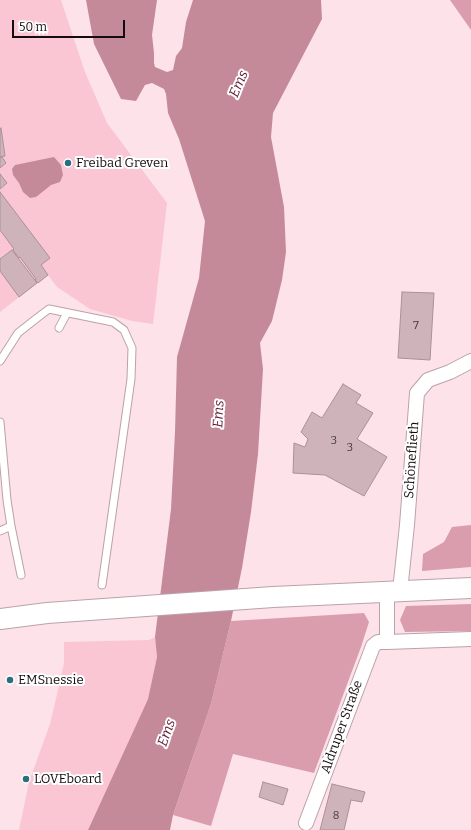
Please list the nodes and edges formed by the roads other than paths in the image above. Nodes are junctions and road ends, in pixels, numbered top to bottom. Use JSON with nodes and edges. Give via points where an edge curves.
{"nodes":[{"id":1,"x":67,"y":313,"type":"junction"},
{"id":2,"x":59,"y":328,"type":"dead end"},
{"id":3,"x":0,"y":361,"type":"edge"},
{"id":4,"x":471,"y":361,"type":"edge"},
{"id":5,"x":0,"y":422,"type":"edge"},
{"id":6,"x":11,"y":526,"type":"junction"},
{"id":7,"x":0,"y":531,"type":"edge"},
{"id":8,"x":21,"y":575,"type":"dead end"},
{"id":9,"x":102,"y":585,"type":"dead end"},
{"id":10,"x":471,"y":588,"type":"edge"},
{"id":11,"x":394,"y":591,"type":"junction"},
{"id":12,"x":0,"y":619,"type":"edge"},
{"id":13,"x":471,"y":639,"type":"edge"},
{"id":14,"x":387,"y":642,"type":"junction"},
{"id":15,"x":306,"y":823,"type":"dead end"}],
"edges":[{"from":1,"to":2,"type":"lane"},
{"from":1,"to":3,"type":"lane","via":[[49,309],[36,318],[18,333]]},
{"from":1,"to":9,"type":"lane","via":[[113,322],[124,330],[132,348]]},
{"from":4,"to":11,"type":"street","name":"Schöneflieth","via":[[428,380],[417,393],[407,525]]},
{"from":5,"to":6,"type":"lane"},
{"from":6,"to":7,"type":"lane"},
{"from":6,"to":8,"type":"lane"},
{"from":10,"to":11,"type":"main road"},
{"from":11,"to":12,"type":"main road","via":[[273,597]]},
{"from":11,"to":14,"type":"street"},
{"from":13,"to":14,"type":"street","name":"Aldruper Straße"},
{"from":14,"to":15,"type":"street","name":"Aldruper Straße","via":[[378,642],[372,646]]}]}
